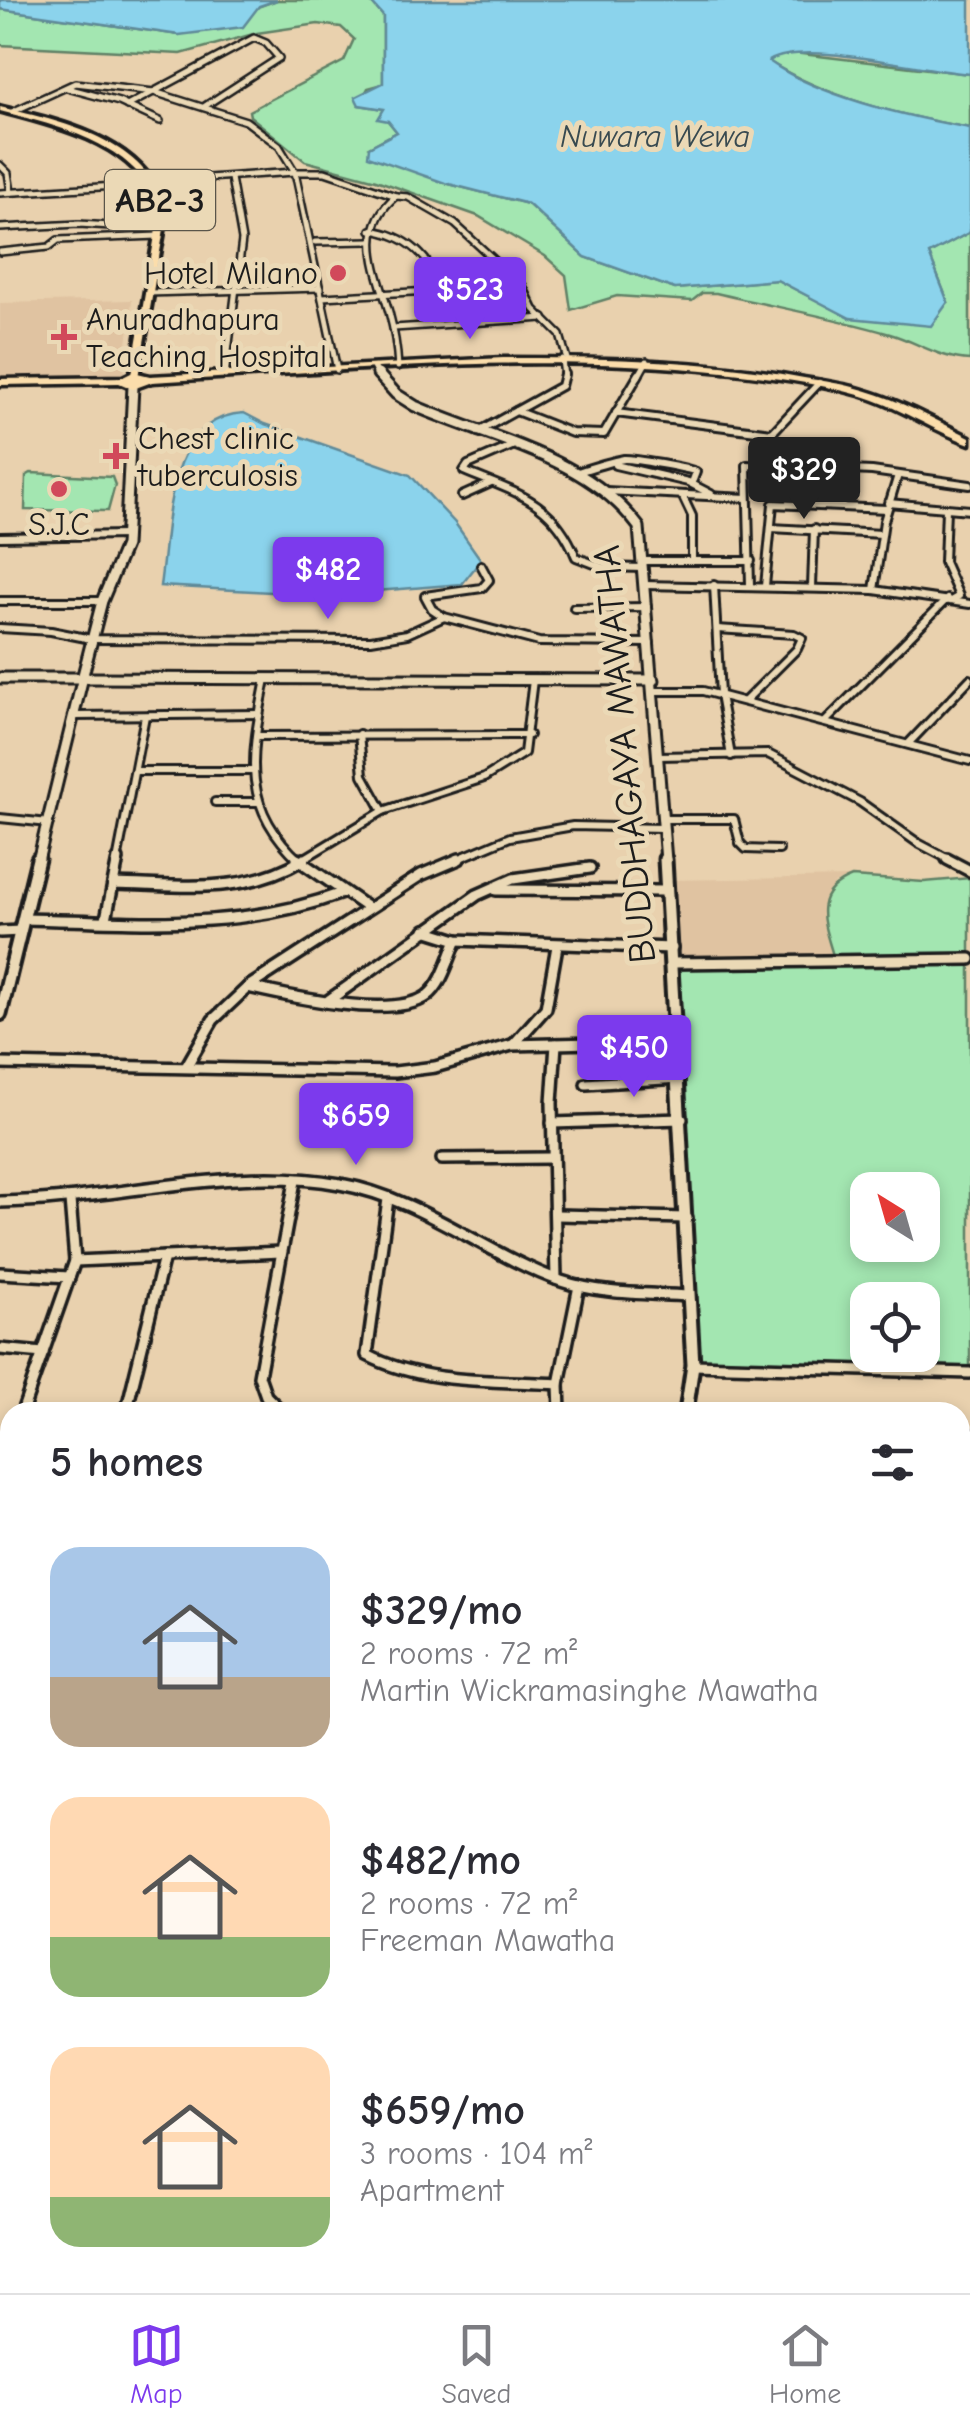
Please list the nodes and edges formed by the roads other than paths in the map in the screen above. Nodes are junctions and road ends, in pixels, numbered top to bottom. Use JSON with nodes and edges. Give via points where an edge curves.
{"nodes":[{"id":1,"x":59,"y":88,"type":"junction"},
{"id":2,"x":154,"y":92,"type":"junction"},
{"id":3,"x":126,"y":106,"type":"junction"},
{"id":4,"x":204,"y":106,"type":"junction"},
{"id":5,"x":0,"y":109,"type":"edge"},
{"id":6,"x":12,"y":113,"type":"junction"},
{"id":7,"x":0,"y":120,"type":"edge"},
{"id":8,"x":160,"y":121,"type":"dead end"},
{"id":9,"x":0,"y":164,"type":"edge"},
{"id":10,"x":295,"y":172,"type":"junction"},
{"id":11,"x":231,"y":178,"type":"junction"},
{"id":12,"x":149,"y":184,"type":"junction"},
{"id":13,"x":11,"y":192,"type":"junction"},
{"id":14,"x":0,"y":193,"type":"edge"},
{"id":15,"x":396,"y":196,"type":"junction"},
{"id":16,"x":0,"y":228,"type":"edge"},
{"id":17,"x":371,"y":230,"type":"junction"},
{"id":18,"x":158,"y":232,"type":"junction"},
{"id":19,"x":370,"y":241,"type":"junction"},
{"id":20,"x":316,"y":242,"type":"junction"},
{"id":21,"x":0,"y":252,"type":"edge"},
{"id":22,"x":523,"y":286,"type":"junction"},
{"id":23,"x":320,"y":288,"type":"junction"},
{"id":24,"x":236,"y":291,"type":"junction"},
{"id":25,"x":442,"y":291,"type":"junction"},
{"id":26,"x":148,"y":293,"type":"junction"},
{"id":27,"x":384,"y":294,"type":"junction"},
{"id":28,"x":322,"y":297,"type":"junction"},
{"id":29,"x":544,"y":318,"type":"junction"},
{"id":30,"x":394,"y":328,"type":"junction"},
{"id":31,"x":565,"y":359,"type":"junction"},
{"id":32,"x":647,"y":361,"type":"junction"},
{"id":33,"x":398,"y":367,"type":"junction"},
{"id":34,"x":374,"y":368,"type":"junction"},
{"id":35,"x":337,"y":370,"type":"junction"},
{"id":36,"x":225,"y":376,"type":"junction"},
{"id":37,"x":134,"y":380,"type":"junction"},
{"id":38,"x":0,"y":382,"type":"edge"},
{"id":39,"x":819,"y":383,"type":"junction"},
{"id":40,"x":516,"y":411,"type":"junction"},
{"id":41,"x":616,"y":412,"type":"junction"},
{"id":42,"x":478,"y":432,"type":"junction"},
{"id":43,"x":970,"y":441,"type":"edge"},
{"id":44,"x":512,"y":446,"type":"junction"},
{"id":45,"x":612,"y":464,"type":"junction"},
{"id":46,"x":576,"y":472,"type":"junction"},
{"id":47,"x":898,"y":474,"type":"junction"},
{"id":48,"x":693,"y":480,"type":"junction"},
{"id":49,"x":491,"y":484,"type":"junction"},
{"id":50,"x":970,"y":485,"type":"edge"},
{"id":51,"x":606,"y":491,"type":"junction"},
{"id":52,"x":682,"y":495,"type":"junction"},
{"id":53,"x":462,"y":496,"type":"dead end"},
{"id":54,"x":713,"y":496,"type":"junction"},
{"id":55,"x":747,"y":498,"type":"junction"},
{"id":56,"x":888,"y":506,"type":"junction"},
{"id":57,"x":946,"y":509,"type":"junction"},
{"id":58,"x":970,"y":510,"type":"edge"},
{"id":59,"x":771,"y":528,"type":"junction"},
{"id":60,"x":814,"y":529,"type":"junction"},
{"id":61,"x":882,"y":534,"type":"junction"},
{"id":62,"x":126,"y":536,"type":"junction"},
{"id":63,"x":0,"y":537,"type":"edge"},
{"id":64,"x":692,"y":562,"type":"junction"},
{"id":65,"x":750,"y":562,"type":"junction"},
{"id":66,"x":481,"y":564,"type":"dead end"},
{"id":67,"x":642,"y":565,"type":"junction"},
{"id":68,"x":714,"y":584,"type":"junction"},
{"id":69,"x":644,"y":585,"type":"junction"},
{"id":70,"x":750,"y":586,"type":"junction"},
{"id":71,"x":765,"y":586,"type":"junction"},
{"id":72,"x":812,"y":587,"type":"junction"},
{"id":73,"x":874,"y":590,"type":"junction"},
{"id":74,"x":950,"y":599,"type":"junction"},
{"id":75,"x":0,"y":601,"type":"edge"},
{"id":76,"x":102,"y":601,"type":"junction"},
{"id":77,"x":970,"y":604,"type":"edge"},
{"id":78,"x":647,"y":607,"type":"junction"},
{"id":79,"x":574,"y":608,"type":"dead end"},
{"id":80,"x":444,"y":617,"type":"junction"},
{"id":81,"x":0,"y":628,"type":"edge"},
{"id":82,"x":717,"y":630,"type":"junction"},
{"id":83,"x":90,"y":638,"type":"junction"},
{"id":84,"x":650,"y":643,"type":"junction"},
{"id":85,"x":0,"y":678,"type":"edge"},
{"id":86,"x":83,"y":678,"type":"junction"},
{"id":87,"x":266,"y":679,"type":"junction"},
{"id":88,"x":970,"y":679,"type":"edge"},
{"id":89,"x":534,"y":680,"type":"junction"},
{"id":90,"x":654,"y":686,"type":"junction"},
{"id":91,"x":720,"y":695,"type":"junction"},
{"id":92,"x":745,"y":701,"type":"junction"},
{"id":93,"x":259,"y":714,"type":"junction"},
{"id":94,"x":76,"y":716,"type":"junction"},
{"id":95,"x":145,"y":716,"type":"junction"},
{"id":96,"x":824,"y":722,"type":"junction"},
{"id":97,"x":360,"y":734,"type":"junction"},
{"id":98,"x":530,"y":735,"type":"junction"},
{"id":99,"x":258,"y":736,"type":"junction"},
{"id":100,"x":908,"y":744,"type":"junction"},
{"id":101,"x":658,"y":756,"type":"junction"},
{"id":102,"x":731,"y":756,"type":"junction"},
{"id":103,"x":970,"y":762,"type":"edge"},
{"id":104,"x":252,"y":770,"type":"junction"},
{"id":105,"x":135,"y":771,"type":"junction"},
{"id":106,"x":215,"y":802,"type":"dead end"},
{"id":107,"x":258,"y":802,"type":"junction"},
{"id":108,"x":383,"y":811,"type":"junction"},
{"id":109,"x":0,"y":818,"type":"edge"},
{"id":110,"x":49,"y":823,"type":"junction"},
{"id":111,"x":662,"y":823,"type":"junction"},
{"id":112,"x":779,"y":850,"type":"dead end"},
{"id":113,"x":301,"y":863,"type":"junction"},
{"id":114,"x":590,"y":868,"type":"dead end"},
{"id":115,"x":970,"y":871,"type":"edge"},
{"id":116,"x":113,"y":884,"type":"junction"},
{"id":117,"x":488,"y":890,"type":"junction"},
{"id":118,"x":667,"y":891,"type":"junction"},
{"id":119,"x":342,"y":893,"type":"junction"},
{"id":120,"x":368,"y":908,"type":"junction"},
{"id":121,"x":106,"y":919,"type":"junction"},
{"id":122,"x":23,"y":925,"type":"junction"},
{"id":123,"x":426,"y":930,"type":"junction"},
{"id":124,"x":0,"y":932,"type":"edge"},
{"id":125,"x":457,"y":940,"type":"junction"},
{"id":126,"x":557,"y":946,"type":"junction"},
{"id":127,"x":672,"y":948,"type":"junction"},
{"id":128,"x":970,"y":959,"type":"edge"},
{"id":129,"x":673,"y":963,"type":"junction"},
{"id":130,"x":5,"y":975,"type":"edge"},
{"id":131,"x":248,"y":987,"type":"junction"},
{"id":132,"x":329,"y":1000,"type":"junction"},
{"id":133,"x":0,"y":1014,"type":"edge"},
{"id":134,"x":677,"y":1041,"type":"junction"},
{"id":135,"x":556,"y":1044,"type":"junction"},
{"id":136,"x":512,"y":1045,"type":"junction"},
{"id":137,"x":0,"y":1064,"type":"edge"},
{"id":138,"x":186,"y":1067,"type":"junction"},
{"id":139,"x":680,"y":1078,"type":"junction"},
{"id":140,"x":586,"y":1084,"type":"dead end"},
{"id":141,"x":682,"y":1119,"type":"junction"},
{"id":142,"x":552,"y":1123,"type":"junction"},
{"id":143,"x":553,"y":1158,"type":"junction"},
{"id":144,"x":442,"y":1159,"type":"dead end"},
{"id":145,"x":295,"y":1181,"type":"junction"},
{"id":146,"x":388,"y":1198,"type":"junction"},
{"id":147,"x":70,"y":1200,"type":"junction"},
{"id":148,"x":0,"y":1202,"type":"edge"},
{"id":149,"x":557,"y":1214,"type":"junction"},
{"id":150,"x":687,"y":1218,"type":"junction"},
{"id":151,"x":282,"y":1252,"type":"junction"},
{"id":152,"x":164,"y":1256,"type":"junction"},
{"id":153,"x":74,"y":1261,"type":"junction"},
{"id":154,"x":0,"y":1273,"type":"edge"},
{"id":155,"x":68,"y":1277,"type":"junction"},
{"id":156,"x":556,"y":1278,"type":"junction"},
{"id":157,"x":579,"y":1286,"type":"junction"},
{"id":158,"x":689,"y":1296,"type":"junction"},
{"id":159,"x":0,"y":1349,"type":"edge"},
{"id":160,"x":43,"y":1352,"type":"junction"},
{"id":161,"x":693,"y":1364,"type":"junction"},
{"id":162,"x":970,"y":1373,"type":"edge"},
{"id":163,"x":559,"y":1384,"type":"junction"},
{"id":164,"x":26,"y":1402,"type":"edge"},
{"id":165,"x":128,"y":1402,"type":"edge"},
{"id":166,"x":272,"y":1402,"type":"edge"},
{"id":167,"x":560,"y":1402,"type":"edge"},
{"id":168,"x":687,"y":1402,"type":"edge"}],
"edges":[{"from":1,"to":2,"type":"street","via":[[86,83]]},
{"from":1,"to":3,"type":"street"},
{"from":1,"to":6,"type":"street"},
{"from":2,"to":3,"type":"street"},
{"from":2,"to":4,"type":"street"},
{"from":2,"to":4,"type":"street","via":[[238,44],[254,38],[266,43],[278,58]]},
{"from":3,"to":8,"type":"street"},
{"from":4,"to":10,"type":"street","via":[[260,131]]},
{"from":5,"to":6,"type":"main road","number":"AB2-3"},
{"from":6,"to":7,"type":"street"},
{"from":6,"to":12,"type":"main road","number":"AB2-3","via":[[88,136]]},
{"from":9,"to":13,"type":"street"},
{"from":10,"to":11,"type":"street"},
{"from":10,"to":15,"type":"street","via":[[324,172]]},
{"from":10,"to":20,"type":"street"},
{"from":11,"to":12,"type":"street"},
{"from":11,"to":24,"type":"street","via":[[242,240]]},
{"from":12,"to":13,"type":"street"},
{"from":12,"to":18,"type":"main road","number":"AB2-3","via":[[162,212]]},
{"from":13,"to":14,"type":"street"},
{"from":15,"to":17,"type":"street"},
{"from":15,"to":22,"type":"street","via":[[440,213]]},
{"from":16,"to":18,"type":"street","via":[[93,224]]},
{"from":17,"to":19,"type":"street"},
{"from":17,"to":25,"type":"street","via":[[406,239],[440,279]]},
{"from":18,"to":21,"type":"street"},
{"from":18,"to":26,"type":"main road","number":"AB2-3"},
{"from":19,"to":20,"type":"street"},
{"from":19,"to":27,"type":"street"},
{"from":20,"to":23,"type":"street"},
{"from":22,"to":25,"type":"street"},
{"from":22,"to":29,"type":"street"},
{"from":23,"to":24,"type":"street"},
{"from":23,"to":28,"type":"street"},
{"from":24,"to":26,"type":"street"},
{"from":24,"to":36,"type":"street"},
{"from":25,"to":27,"type":"street"},
{"from":26,"to":37,"type":"main road","number":"AB2-3"},
{"from":27,"to":28,"type":"street"},
{"from":27,"to":30,"type":"street"},
{"from":28,"to":35,"type":"street"},
{"from":29,"to":30,"type":"street"},
{"from":29,"to":31,"type":"street","via":[[560,334]]},
{"from":30,"to":33,"type":"street"},
{"from":31,"to":32,"type":"highway"},
{"from":31,"to":33,"type":"highway"},
{"from":31,"to":40,"type":"street","via":[[565,382]]},
{"from":32,"to":39,"type":"highway"},
{"from":32,"to":41,"type":"street"},
{"from":33,"to":34,"type":"highway"},
{"from":34,"to":35,"type":"highway"},
{"from":34,"to":42,"type":"main road","name":"BUDDHAGAYA MAWATHA","via":[[396,396]]},
{"from":35,"to":36,"type":"highway"},
{"from":36,"to":37,"type":"highway"},
{"from":37,"to":38,"type":"highway"},
{"from":37,"to":62,"type":"main road"},
{"from":39,"to":41,"type":"street","via":[[772,434]]},
{"from":39,"to":43,"type":"highway","via":[[886,400]]},
{"from":40,"to":41,"type":"street","via":[[590,438],[604,434]]},
{"from":40,"to":42,"type":"street"},
{"from":42,"to":44,"type":"main road","name":"BUDDHAGAYA MAWATHA"},
{"from":44,"to":46,"type":"main road","name":"BUDDHAGAYA MAWATHA"},
{"from":44,"to":49,"type":"street","via":[[464,469]]},
{"from":45,"to":46,"type":"street"},
{"from":45,"to":48,"type":"street","via":[[633,474]]},
{"from":45,"to":48,"type":"street","via":[[626,458],[687,465],[696,472]]},
{"from":46,"to":51,"type":"main road","name":"BUDDHAGAYA MAWATHA"},
{"from":47,"to":50,"type":"street"},
{"from":47,"to":55,"type":"street","via":[[747,464]]},
{"from":47,"to":56,"type":"street"},
{"from":48,"to":54,"type":"street"},
{"from":49,"to":53,"type":"street"},
{"from":49,"to":67,"type":"street","via":[[554,513],[584,563]]},
{"from":51,"to":52,"type":"street"},
{"from":51,"to":67,"type":"main road","name":"BUDDHAGAYA MAWATHA","via":[[627,506],[639,527]]},
{"from":52,"to":54,"type":"street"},
{"from":52,"to":64,"type":"street","via":[[692,516]]},
{"from":54,"to":55,"type":"street"},
{"from":55,"to":65,"type":"street"},
{"from":56,"to":57,"type":"street"},
{"from":56,"to":59,"type":"street","via":[[780,502],[770,510]]},
{"from":56,"to":61,"type":"street"},
{"from":57,"to":58,"type":"street"},
{"from":57,"to":74,"type":"street","via":[[942,560],[959,596]]},
{"from":59,"to":60,"type":"street"},
{"from":59,"to":71,"type":"street"},
{"from":60,"to":61,"type":"street"},
{"from":60,"to":72,"type":"street"},
{"from":61,"to":73,"type":"street"},
{"from":62,"to":63,"type":"street"},
{"from":62,"to":76,"type":"main road"},
{"from":64,"to":65,"type":"street"},
{"from":64,"to":67,"type":"street"},
{"from":65,"to":70,"type":"street"},
{"from":66,"to":80,"type":"street","via":[[489,580],[482,588],[424,596]]},
{"from":67,"to":69,"type":"main road","name":"BUDDHAGAYA MAWATHA"},
{"from":68,"to":69,"type":"street"},
{"from":68,"to":70,"type":"street"},
{"from":68,"to":82,"type":"street"},
{"from":69,"to":78,"type":"main road","name":"BUDDHAGAYA MAWATHA"},
{"from":70,"to":71,"type":"street"},
{"from":71,"to":72,"type":"street"},
{"from":72,"to":73,"type":"street"},
{"from":73,"to":74,"type":"street"},
{"from":74,"to":77,"type":"street"},
{"from":74,"to":96,"type":"street"},
{"from":75,"to":76,"type":"street"},
{"from":76,"to":83,"type":"main road"},
{"from":78,"to":79,"type":"street"},
{"from":78,"to":84,"type":"main road","name":"BUDDHAGAYA MAWATHA"},
{"from":80,"to":83,"type":"street","via":[[407,634],[371,640]]},
{"from":80,"to":84,"type":"street","via":[[539,642]]},
{"from":81,"to":83,"type":"street"},
{"from":82,"to":91,"type":"street"},
{"from":82,"to":92,"type":"street","via":[[802,638]]},
{"from":83,"to":86,"type":"main road"},
{"from":84,"to":90,"type":"main road","name":"BUDDHAGAYA MAWATHA"},
{"from":85,"to":86,"type":"main road"},
{"from":86,"to":87,"type":"main road"},
{"from":86,"to":94,"type":"main road"},
{"from":87,"to":89,"type":"main road"},
{"from":87,"to":93,"type":"street"},
{"from":88,"to":100,"type":"street"},
{"from":89,"to":90,"type":"main road"},
{"from":89,"to":98,"type":"street"},
{"from":90,"to":91,"type":"street"},
{"from":90,"to":101,"type":"main road","name":"BUDDHAGAYA MAWATHA"},
{"from":91,"to":92,"type":"street"},
{"from":91,"to":102,"type":"street"},
{"from":92,"to":96,"type":"street"},
{"from":93,"to":95,"type":"street"},
{"from":93,"to":99,"type":"street"},
{"from":94,"to":95,"type":"street"},
{"from":94,"to":110,"type":"main road"},
{"from":95,"to":105,"type":"street"},
{"from":96,"to":100,"type":"street"},
{"from":97,"to":98,"type":"street"},
{"from":97,"to":99,"type":"street"},
{"from":97,"to":108,"type":"street","via":[[363,783]]},
{"from":98,"to":108,"type":"street","via":[[524,753],[506,768]]},
{"from":99,"to":104,"type":"street"},
{"from":100,"to":103,"type":"street"},
{"from":101,"to":102,"type":"street"},
{"from":101,"to":111,"type":"main road","name":"BUDDHAGAYA MAWATHA"},
{"from":102,"to":115,"type":"street","via":[[768,754]]},
{"from":104,"to":105,"type":"street"},
{"from":104,"to":107,"type":"street"},
{"from":105,"to":116,"type":"street"},
{"from":106,"to":107,"type":"street"},
{"from":107,"to":113,"type":"street","via":[[260,814]]},
{"from":108,"to":113,"type":"street"},
{"from":109,"to":110,"type":"street"},
{"from":110,"to":122,"type":"main road"},
{"from":111,"to":112,"type":"street","via":[[734,819],[746,849]]},
{"from":111,"to":118,"type":"main road","name":"BUDDHAGAYA MAWATHA"},
{"from":111,"to":120,"type":"street","via":[[572,826],[510,837],[421,875]]},
{"from":113,"to":116,"type":"street","via":[[242,885]]},
{"from":113,"to":119,"type":"street"},
{"from":114,"to":117,"type":"street","via":[[513,879]]},
{"from":116,"to":121,"type":"street"},
{"from":117,"to":118,"type":"street"},
{"from":117,"to":123,"type":"street"},
{"from":118,"to":127,"type":"main road","name":"BUDDHAGAYA MAWATHA"},
{"from":119,"to":120,"type":"street"},
{"from":119,"to":121,"type":"street","via":[[272,918]]},
{"from":120,"to":131,"type":"street"},
{"from":121,"to":122,"type":"street"},
{"from":122,"to":124,"type":"street"},
{"from":122,"to":130,"type":"main road"},
{"from":123,"to":125,"type":"street"},
{"from":123,"to":132,"type":"street"},
{"from":125,"to":126,"type":"street"},
{"from":125,"to":132,"type":"street","via":[[430,994],[421,999],[393,1005]]},
{"from":126,"to":127,"type":"street"},
{"from":126,"to":136,"type":"street","via":[[546,1008]]},
{"from":127,"to":129,"type":"main road","name":"BUDDHAGAYA MAWATHA"},
{"from":128,"to":129,"type":"street"},
{"from":129,"to":134,"type":"main road","name":"BUDDHAGAYA MAWATHA"},
{"from":130,"to":133,"type":"main road"},
{"from":131,"to":132,"type":"street"},
{"from":131,"to":138,"type":"street","via":[[212,1020]]},
{"from":134,"to":135,"type":"street"},
{"from":134,"to":139,"type":"main road","name":"BUDDHAGAYA MAWATHA"},
{"from":135,"to":136,"type":"street"},
{"from":135,"to":142,"type":"street"},
{"from":136,"to":138,"type":"street","via":[[396,1072]]},
{"from":137,"to":138,"type":"street"},
{"from":139,"to":140,"type":"street"},
{"from":139,"to":141,"type":"main road","name":"BUDDHAGAYA MAWATHA"},
{"from":141,"to":142,"type":"street"},
{"from":141,"to":150,"type":"main road","name":"BUDDHAGAYA MAWATHA"},
{"from":142,"to":143,"type":"street"},
{"from":143,"to":144,"type":"street"},
{"from":143,"to":149,"type":"street"},
{"from":145,"to":146,"type":"street","via":[[344,1184]]},
{"from":145,"to":147,"type":"street","via":[[228,1180]]},
{"from":145,"to":151,"type":"street"},
{"from":146,"to":156,"type":"street"},
{"from":146,"to":163,"type":"street","via":[[367,1356],[408,1370]]},
{"from":147,"to":148,"type":"street"},
{"from":147,"to":153,"type":"street"},
{"from":149,"to":150,"type":"street"},
{"from":149,"to":156,"type":"street"},
{"from":150,"to":158,"type":"main road","name":"BUDDHAGAYA MAWATHA"},
{"from":151,"to":152,"type":"street"},
{"from":151,"to":166,"type":"street","via":[[259,1376]]},
{"from":152,"to":153,"type":"street"},
{"from":152,"to":165,"type":"street"},
{"from":153,"to":155,"type":"street"},
{"from":154,"to":155,"type":"street"},
{"from":155,"to":160,"type":"street"},
{"from":156,"to":157,"type":"street"},
{"from":157,"to":158,"type":"street"},
{"from":157,"to":163,"type":"street"},
{"from":158,"to":161,"type":"main road","name":"BUDDHAGAYA MAWATHA"},
{"from":159,"to":160,"type":"street"},
{"from":160,"to":164,"type":"street"},
{"from":161,"to":162,"type":"street"},
{"from":161,"to":168,"type":"main road","name":"BUDDHAGAYA MAWATHA"},
{"from":163,"to":167,"type":"street"}]}
